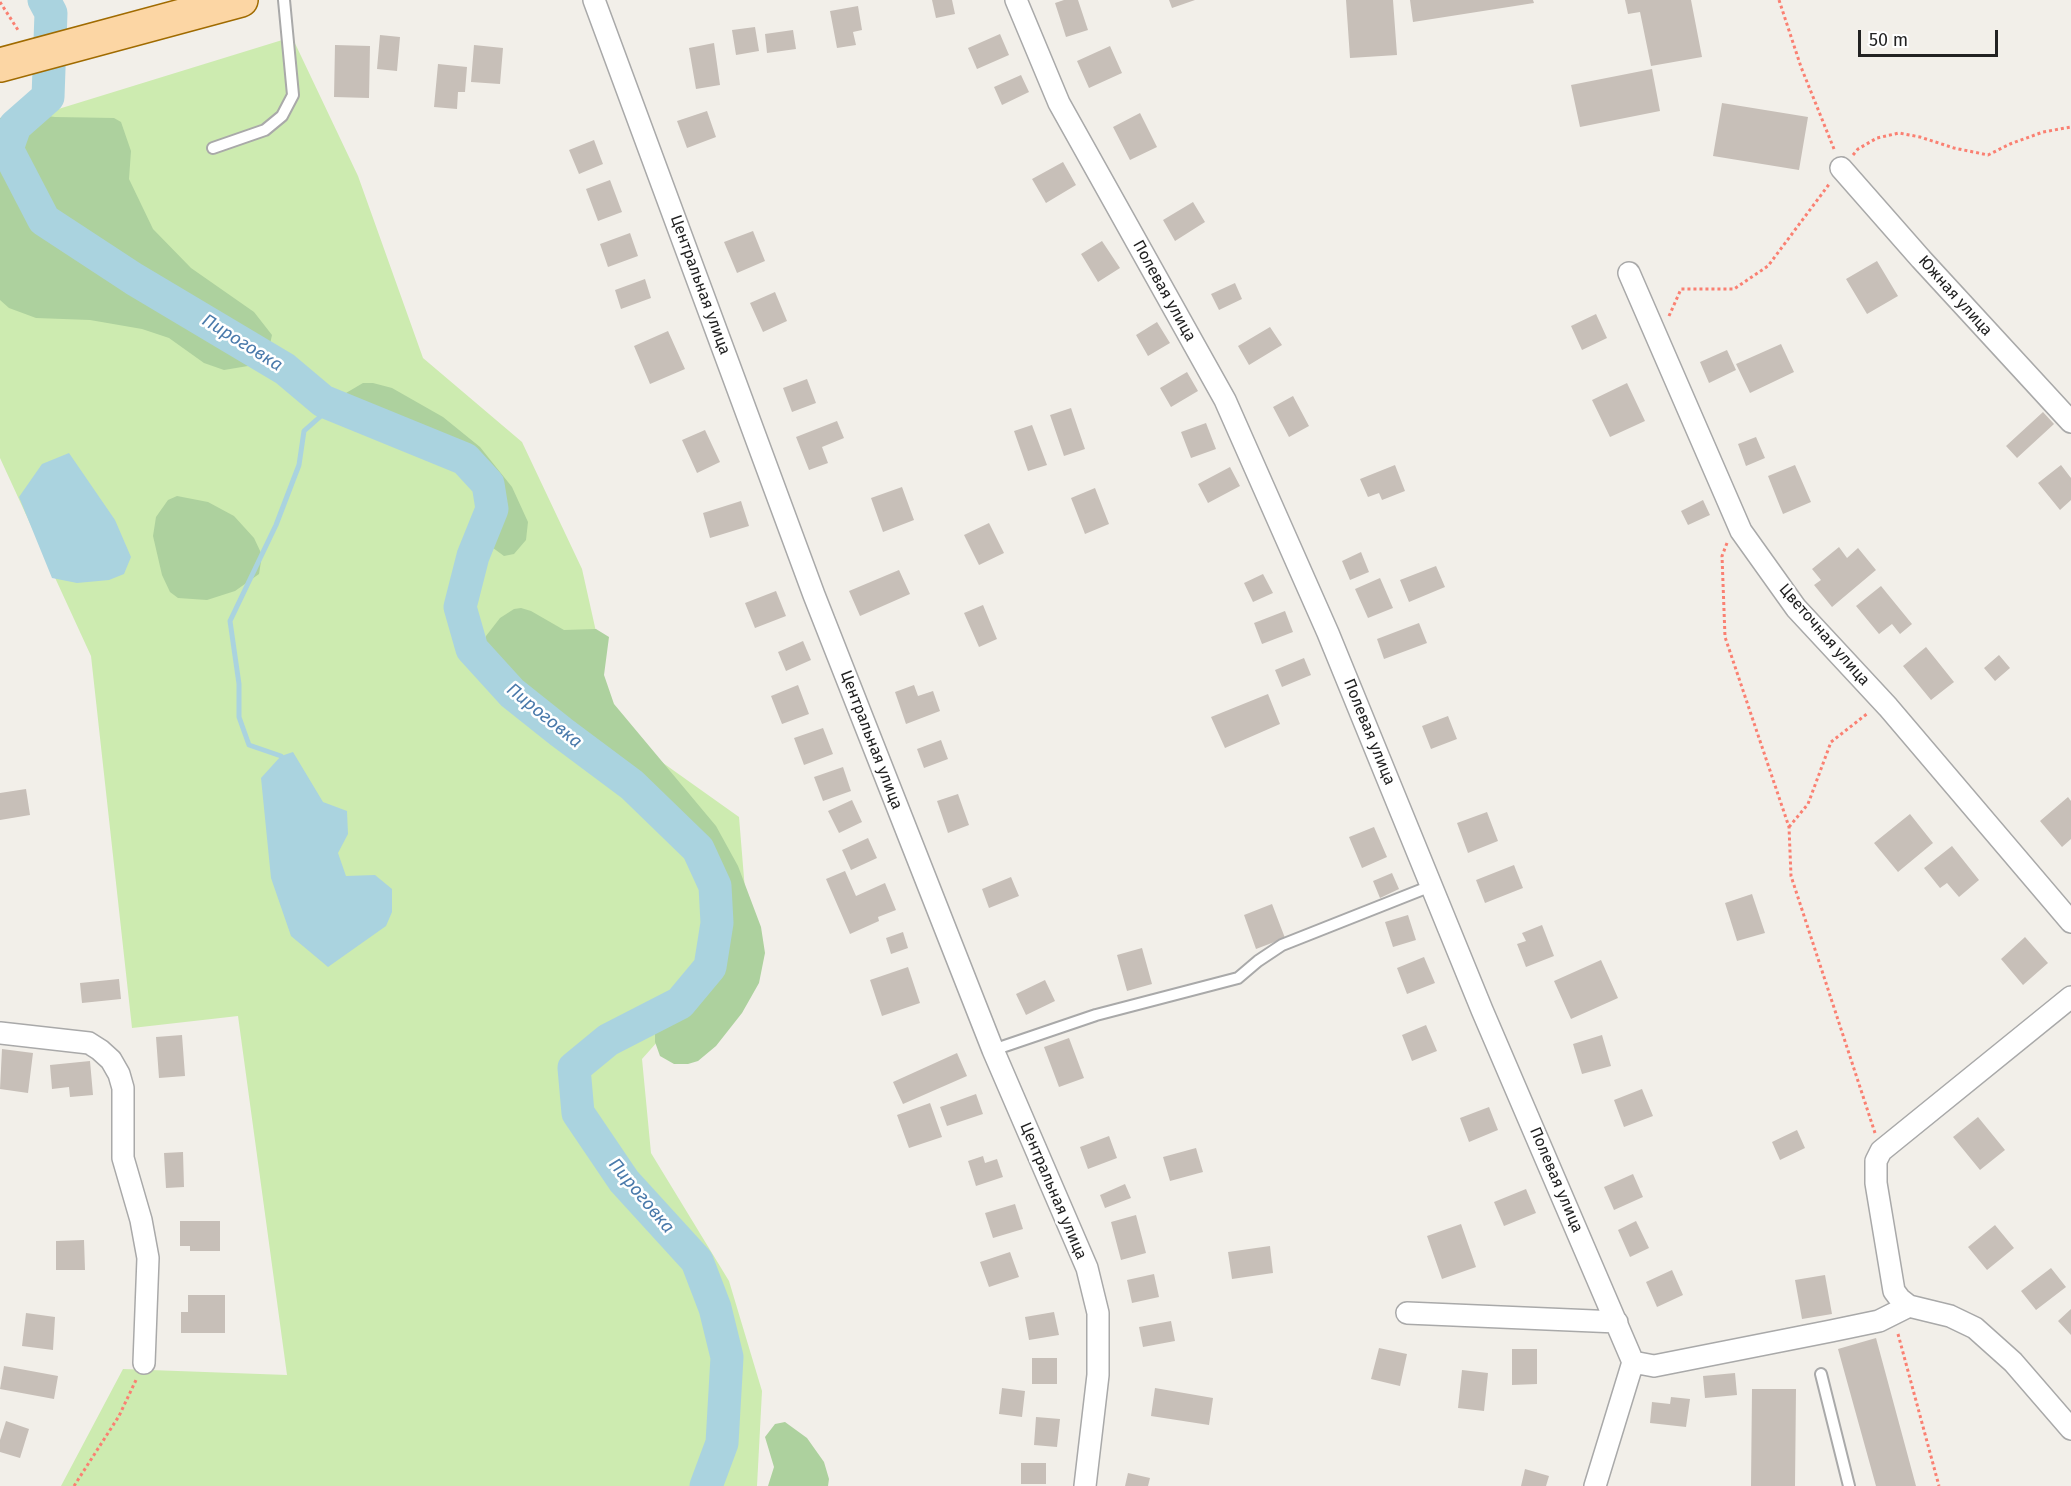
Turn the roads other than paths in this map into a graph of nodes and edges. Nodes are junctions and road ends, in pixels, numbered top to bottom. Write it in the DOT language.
graph roads {
  1 [pos="241,0"];
  2 [pos="284,0"];
  3 [pos="594,0"];
  4 [pos="1016,0"];
  5 [pos="0,65"];
  6 [pos="213,148"];
  7 [pos="1841,168"];
  8 [pos="1629,273"];
  9 [pos="2071,422"];
  10 [pos="1431,886"];
  11 [pos="2071,922"];
  12 [pos="2071,997"];
  13 [pos="0,1033"];
  14 [pos="993,1050"];
  15 [pos="1901,1310"];
  16 [pos="1407,1313"];
  17 [pos="1617,1322"];
  18 [pos="1633,1362"];
  19 [pos="144,1363"];
  20 [pos="1821,1374"];
  21 [pos="2071,1429"];
  22 [pos="1084,1486"];
  23 [pos="1595,1486"];
  24 [pos="1849,1486"];
  1 -- 5 [label="main road"];
  2 -- 6 [label="lane"];
  3 -- 14 [label="street, Центральная улица"];
  4 -- 10 [label="street, Полевая улица"];
  7 -- 9 [label="street, Южная улица"];
  8 -- 11 [label="street, Цветочная улица"];
  10 -- 14 [label="lane"];
  10 -- 17 [label="street, Полевая улица"];
  12 -- 15 [label="street"];
  13 -- 19 [label="street"];
  14 -- 22 [label="street, Центральная улица"];
  15 -- 18 [label="street"];
  15 -- 21 [label="street"];
  16 -- 17 [label="street"];
  17 -- 18 [label="street, Полевая улица"];
  18 -- 23 [label="street"];
  20 -- 24 [label="lane"];
}
